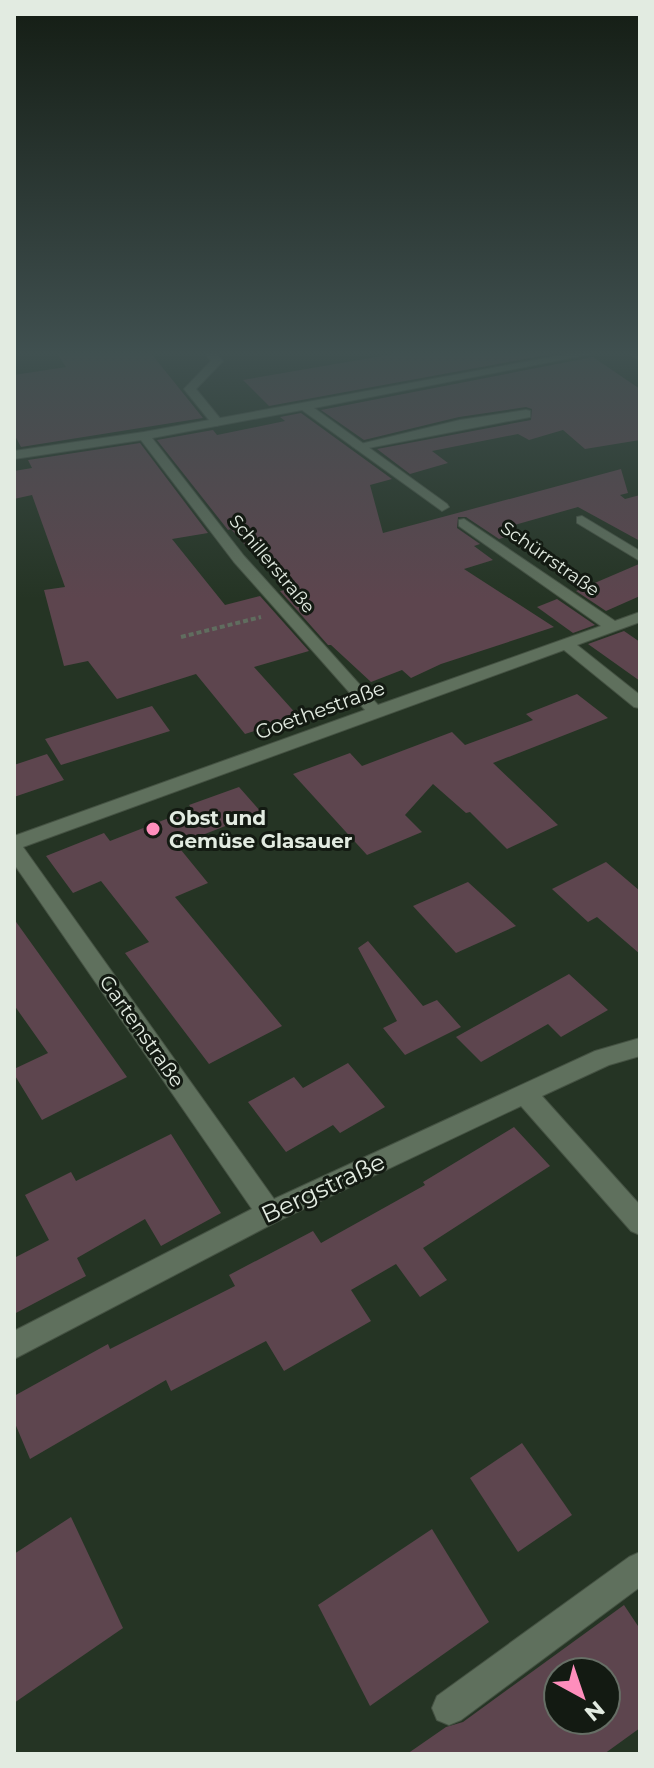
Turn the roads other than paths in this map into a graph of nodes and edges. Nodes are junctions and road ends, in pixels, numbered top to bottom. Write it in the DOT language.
graph roads {
  1 [pos="152,435"];
  2 [pos="342,435"];
  3 [pos="411,435"];
  4 [pos="144,436"];
  5 [pos="358,446"];
  6 [pos="14,455"];
  7 [pos="442,507"];
  8 [pos="582,520"];
  9 [pos="464,523"];
  10 [pos="640,557"];
  11 [pos="640,617"];
  12 [pos="613,627"];
  13 [pos="567,645"];
  14 [pos="640,703"];
  15 [pos="376,713"];
  16 [pos="14,843"];
  17 [pos="14,849"];
  18 [pos="640,1047"];
  19 [pos="525,1094"];
  20 [pos="269,1213"];
  21 [pos="640,1223"];
  22 [pos="14,1346"];
  23 [pos="640,1568"];
  24 [pos="449,1708"];
  1 -- 4 [label="street"];
  2 -- 5 [label="street"];
  3 -- 5 [label="street"];
  4 -- 6 [label="street"];
  4 -- 15 [label="street, Schillerstraße"];
  5 -- 7 [label="street"];
  8 -- 10 [label="street"];
  9 -- 12 [label="street, Schürrstraße"];
  11 -- 12 [label="street, Goethestraße"];
  12 -- 13 [label="street, Goethestraße"];
  13 -- 14 [label="street"];
  13 -- 15 [label="street, Goethestraße"];
  15 -- 16 [label="street, Goethestraße"];
  17 -- 20 [label="street, Gartenstraße"];
  18 -- 19 [label="street, Bergstraße"];
  19 -- 20 [label="street, Bergstraße"];
  19 -- 21 [label="street"];
  20 -- 22 [label="street, Bergstraße"];
  23 -- 24 [label="street"];
}
